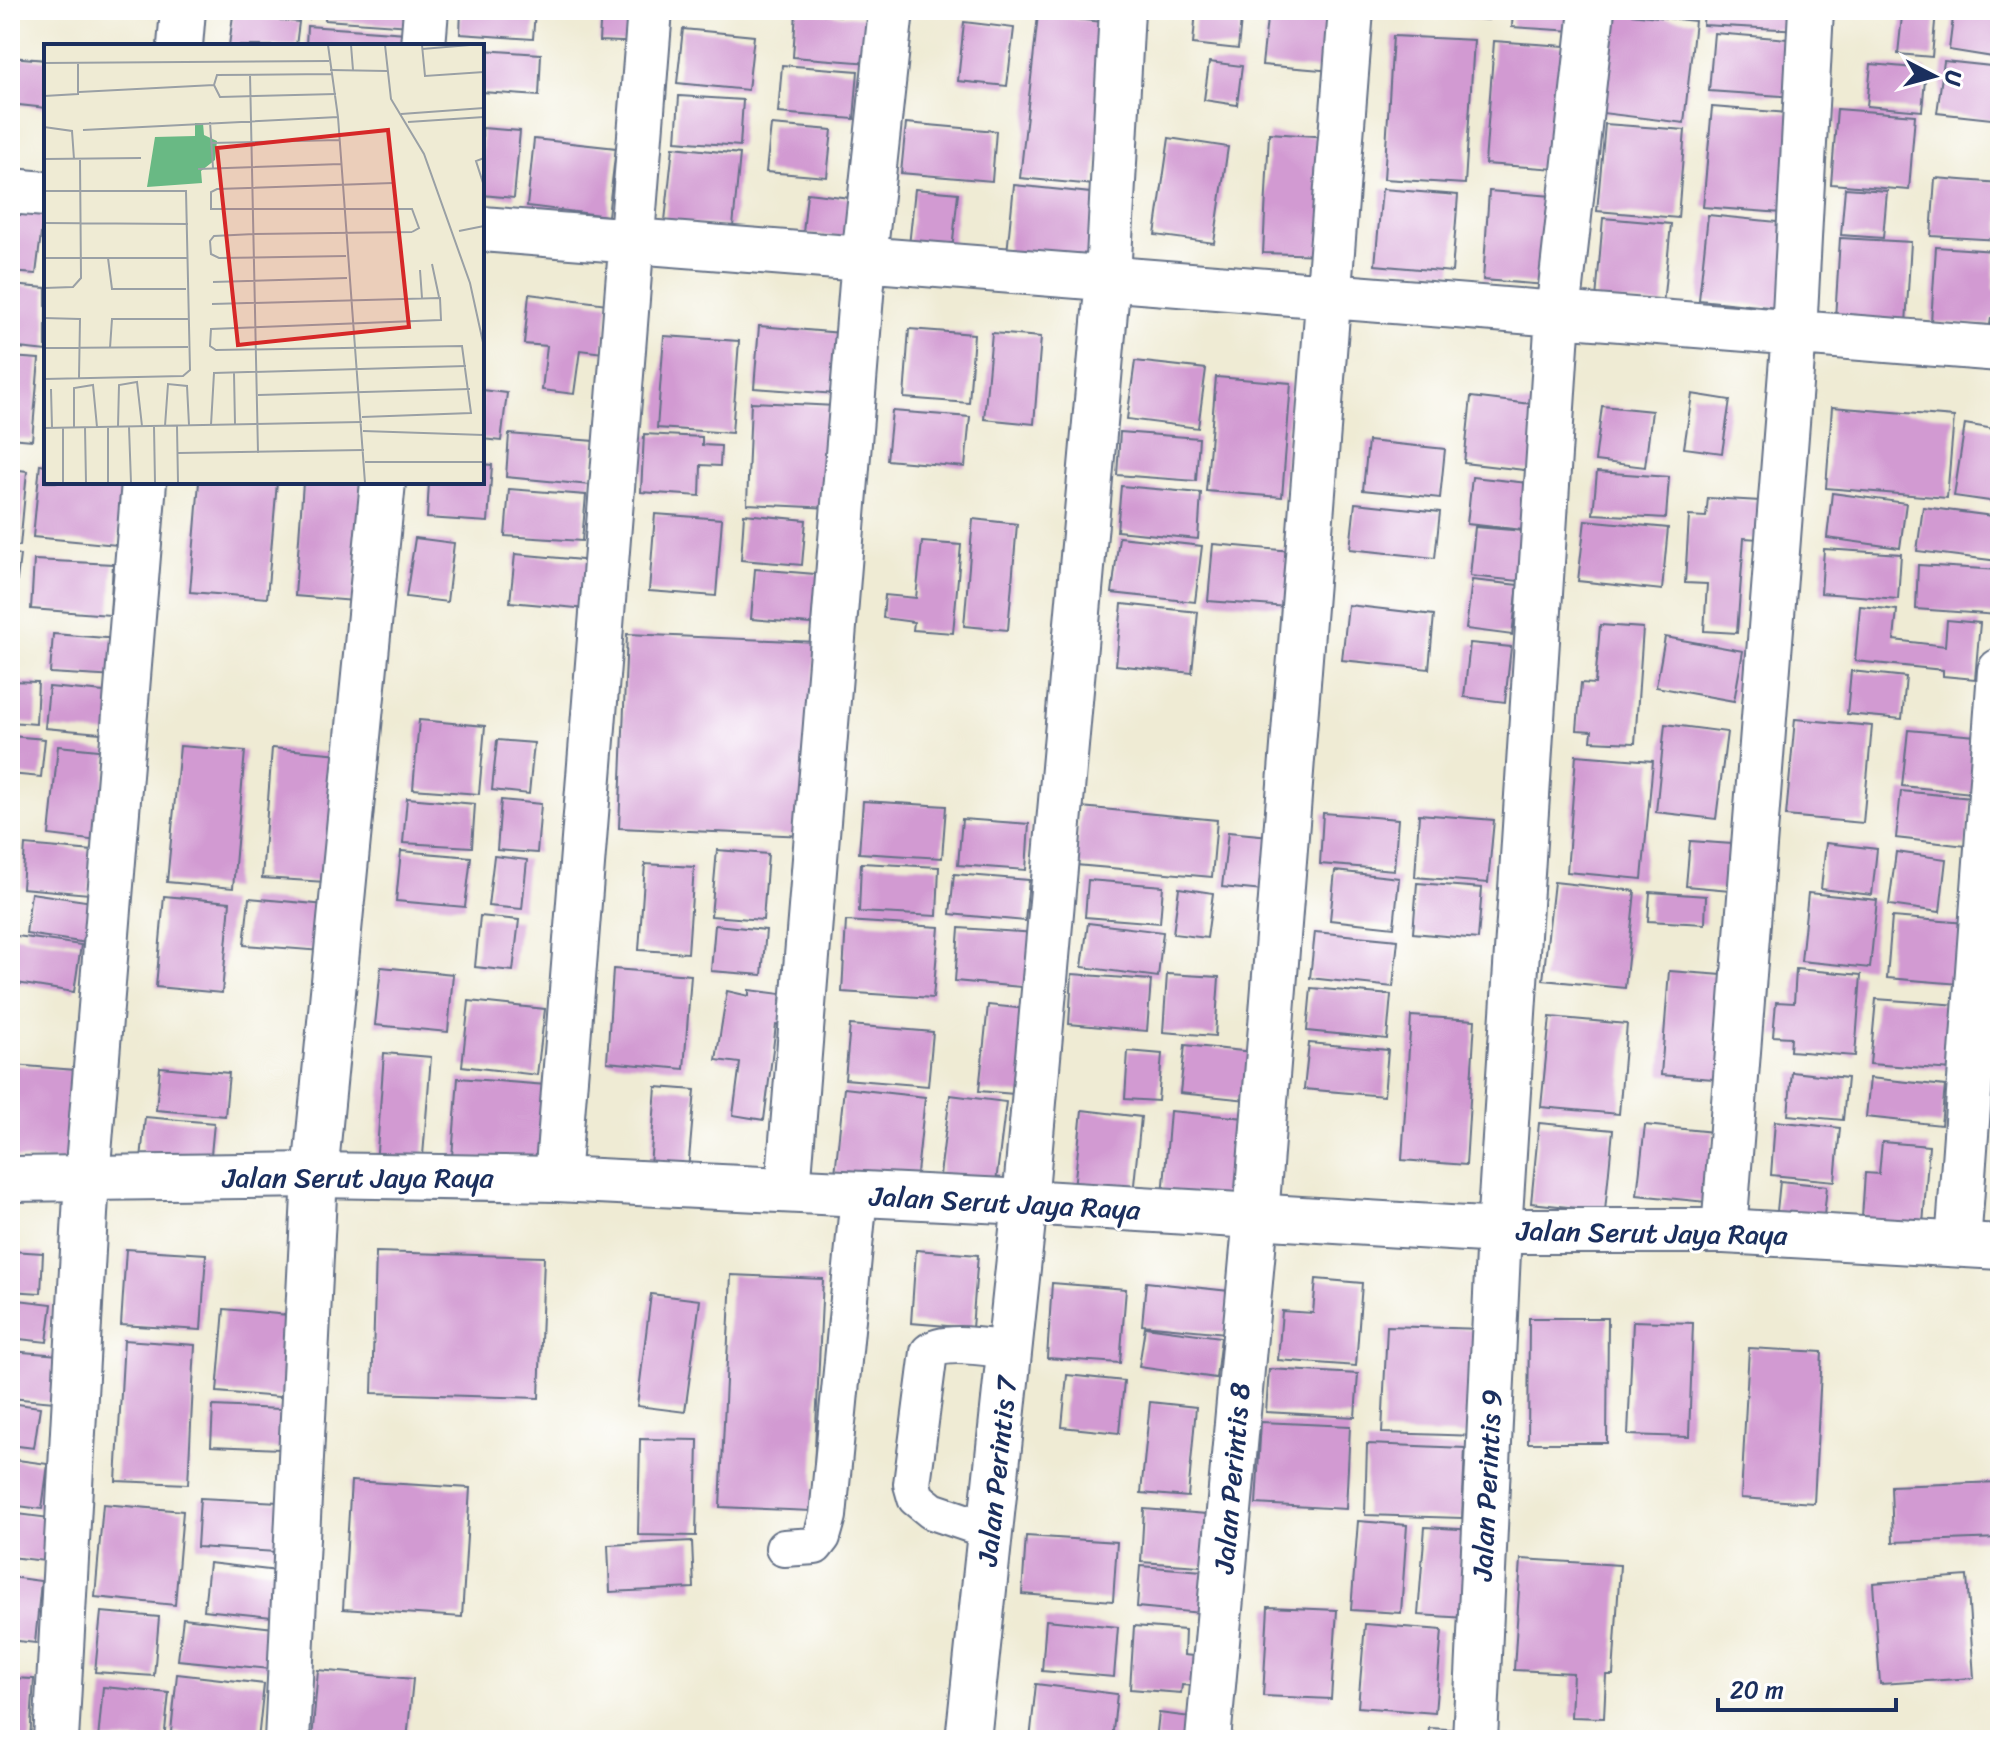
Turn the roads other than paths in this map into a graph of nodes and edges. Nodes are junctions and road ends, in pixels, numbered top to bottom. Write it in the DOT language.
graph roads {
  1 [pos="183,10"];
  2 [pos="426,10"];
  3 [pos="650,10"];
  4 [pos="891,10"];
  5 [pos="1122,10"];
  6 [pos="1351,10"];
  7 [pos="1592,10"];
  8 [pos="1811,10"];
  9 [pos="180,44"];
  10 [pos="423,44"];
  11 [pos="10,191"];
  12 [pos="44,194"];
  13 [pos="484,229"];
  14 [pos="632,240"];
  15 [pos="864,259"];
  16 [pos="1108,278"];
  17 [pos="1329,296"];
  18 [pos="1558,314"];
  19 [pos="1794,333"];
  20 [pos="2000,349"];
  21 [pos="144,484"];
  22 [pos="383,484"];
  23 [pos="2000,671"];
  24 [pos="315,1175"];
  25 [pos="87,1178"];
  26 [pos="10,1179"];
  27 [pos="557,1179"];
  28 [pos="788,1189"];
  29 [pos="859,1195"];
  30 [pos="1025,1202"];
  31 [pos="1256,1216"];
  32 [pos="1499,1231"];
  33 [pos="1724,1231"];
  34 [pos="1979,1245"];
  35 [pos="1010,1350"];
  36 [pos="991,1531"];
  37 [pos="784,1548"];
  38 [pos="56,1740"];
  39 [pos="287,1740"];
  40 [pos="968,1740"];
  41 [pos="1208,1740"];
  42 [pos="1475,1740"];
  1 -- 9 [label="street"];
  2 -- 10 [label="street"];
  3 -- 14 [label="street"];
  4 -- 15 [label="street"];
  5 -- 16 [label="street, Jalan Perintis 7"];
  6 -- 17 [label="street, Jalan Perintis 8"];
  7 -- 18 [label="street, Jalan Perintis 9"];
  8 -- 19 [label="street"];
  11 -- 12 [label="street"];
  13 -- 14 [label="street"];
  14 -- 15 [label="street"];
  14 -- 27 [label="street"];
  15 -- 16 [label="street"];
  15 -- 28 [label="street"];
  16 -- 17 [label="street"];
  16 -- 30 [label="street, Jalan Perintis 7"];
  17 -- 18 [label="street"];
  17 -- 31 [label="street, Jalan Perintis 8"];
  18 -- 19 [label="street"];
  18 -- 32 [label="street, Jalan Perintis 9"];
  19 -- 20 [label="street"];
  19 -- 33 [label="street"];
  21 -- 25 [label="street"];
  22 -- 24 [label="street"];
  23 -- 34 [label="street"];
  24 -- 25 [label="street, Jalan Serut Jaya Raya"];
  24 -- 27 [label="street, Jalan Serut Jaya Raya"];
  24 -- 39 [label="street"];
  25 -- 26 [label="street, Jalan Serut Jaya Raya"];
  25 -- 38 [label="street"];
  27 -- 28 [label="street, Jalan Serut Jaya Raya"];
  28 -- 29 [label="street, Jalan Serut Jaya Raya"];
  29 -- 30 [label="street, Jalan Serut Jaya Raya"];
  29 -- 37 [label="lane"];
  30 -- 31 [label="street, Jalan Serut Jaya Raya"];
  30 -- 35 [label="street, Jalan Perintis 7"];
  31 -- 32 [label="street, Jalan Serut Jaya Raya"];
  31 -- 41 [label="street, Jalan Perintis 8"];
  32 -- 33 [label="street, Jalan Serut Jaya Raya"];
  32 -- 42 [label="street, Jalan Perintis 9"];
  33 -- 34 [label="street, Jalan Serut Jaya Raya"];
  35 -- 36 [label="street, Jalan Perintis 7"];
  35 -- 36 [label="lane"];
  36 -- 40 [label="street, Jalan Perintis 7"];
}
